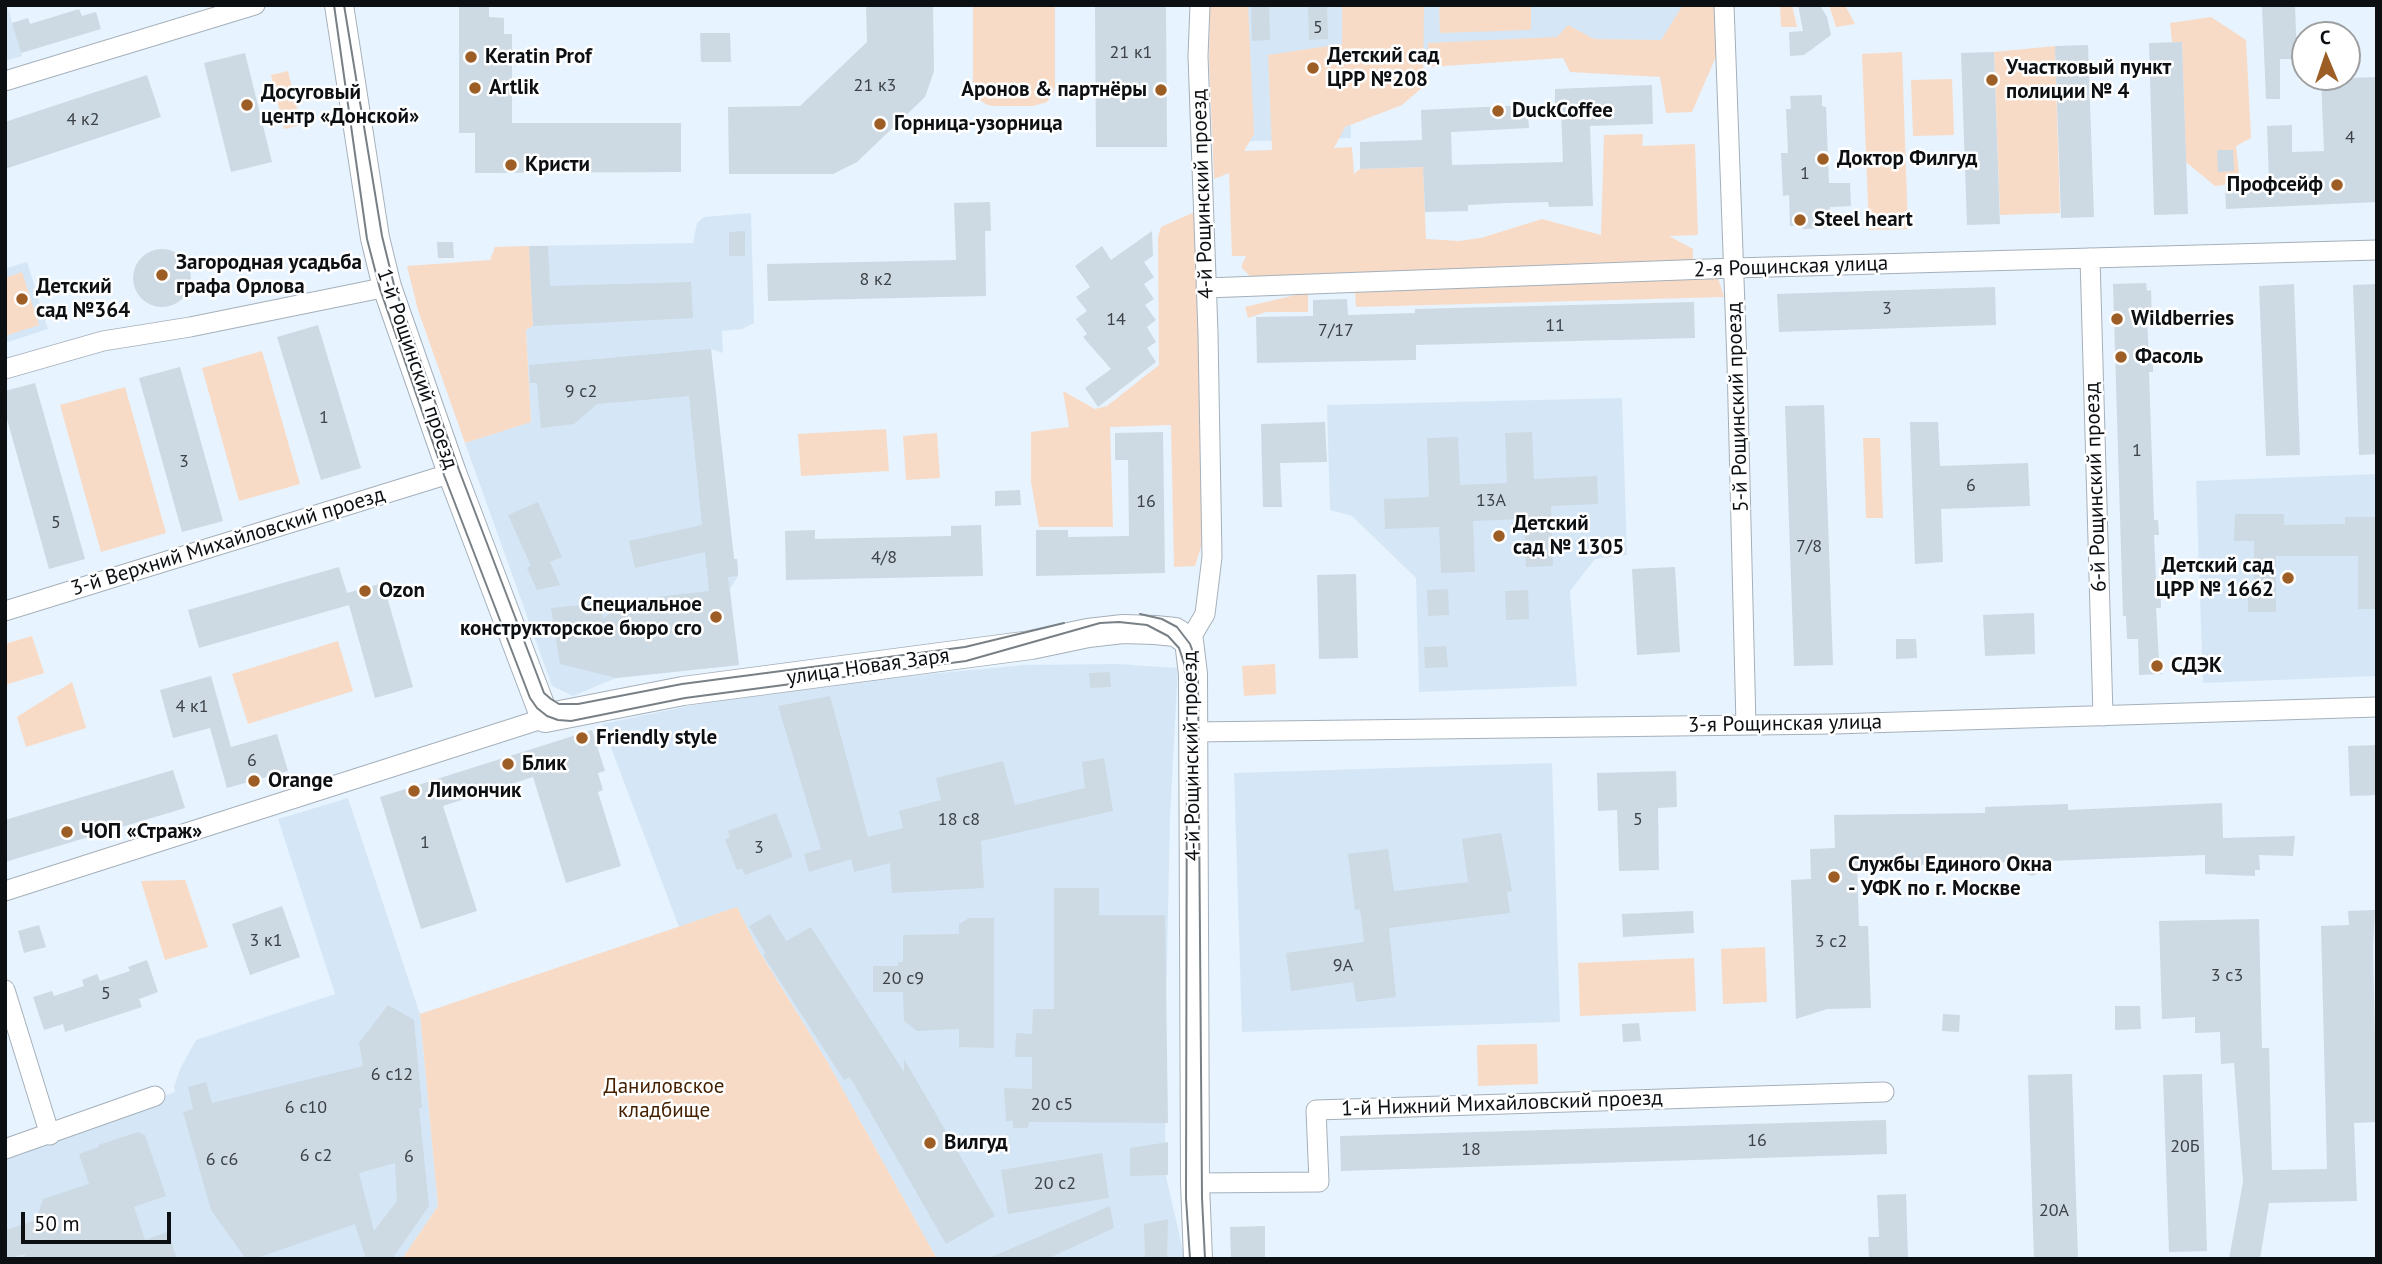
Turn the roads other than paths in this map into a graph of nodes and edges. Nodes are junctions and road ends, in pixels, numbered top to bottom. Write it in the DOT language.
graph roads {
  1 [pos="255,5"];
  2 [pos="339,5"];
  3 [pos="1200,5"];
  4 [pos="1724,5"];
  5 [pos="5,81"];
  6 [pos="2377,250"];
  7 [pos="2090,258"];
  8 [pos="1734,268"];
  9 [pos="387,287"];
  10 [pos="1206,288"];
  11 [pos="5,369"];
  12 [pos="452,472"];
  13 [pos="5,611"];
  14 [pos="1189,641"];
  15 [pos="2377,707"];
  16 [pos="2103,716"];
  17 [pos="545,718"];
  18 [pos="1746,725"];
  19 [pos="1193,732"];
  20 [pos="5,891"];
  21 [pos="5,989"];
  22 [pos="1884,1092"];
  23 [pos="155,1096"];
  24 [pos="50,1135"];
  25 [pos="5,1149"];
  26 [pos="1195,1183"];
  27 [pos="1198,1259"];
  1 -- 5 [label="street"];
  2 -- 9 [label="street, 1-й Рощинский проезд"];
  3 -- 10 [label="street, 4-й Рощинский проезд"];
  4 -- 8 [label="street, 5-й Рощинский проезд"];
  6 -- 7 [label="street, 2-я Рощинская улица"];
  7 -- 8 [label="street, 2-я Рощинская улица"];
  7 -- 16 [label="street, 6-й Рощинский проезд"];
  8 -- 10 [label="street, 2-я Рощинская улица"];
  8 -- 18 [label="street, 5-й Рощинский проезд"];
  9 -- 11 [label="street"];
  9 -- 12 [label="street, 1-й Рощинский проезд"];
  10 -- 14 [label="street, 4-й Рощинский проезд"];
  12 -- 13 [label="street, 3-й Верхний Михайловский проезд"];
  12 -- 17 [label="street, 1-й Рощинский проезд"];
  14 -- 17 [label="street, улица Новая Заря"];
  14 -- 19 [label="street, 4-й Рощинский проезд"];
  15 -- 16 [label="street, 3-я Рощинская улица"];
  16 -- 18 [label="street, 3-я Рощинская улица"];
  17 -- 20 [label="street"];
  18 -- 19 [label="street, 3-я Рощинская улица"];
  19 -- 26 [label="street, 4-й Рощинский проезд"];
  21 -- 24 [label="street"];
  22 -- 26 [label="street, 1-й Нижний Михайловский проезд"];
  23 -- 24 [label="street"];
  24 -- 25 [label="street"];
  26 -- 27 [label="street, 4-й Рощинский проезд"];
}
